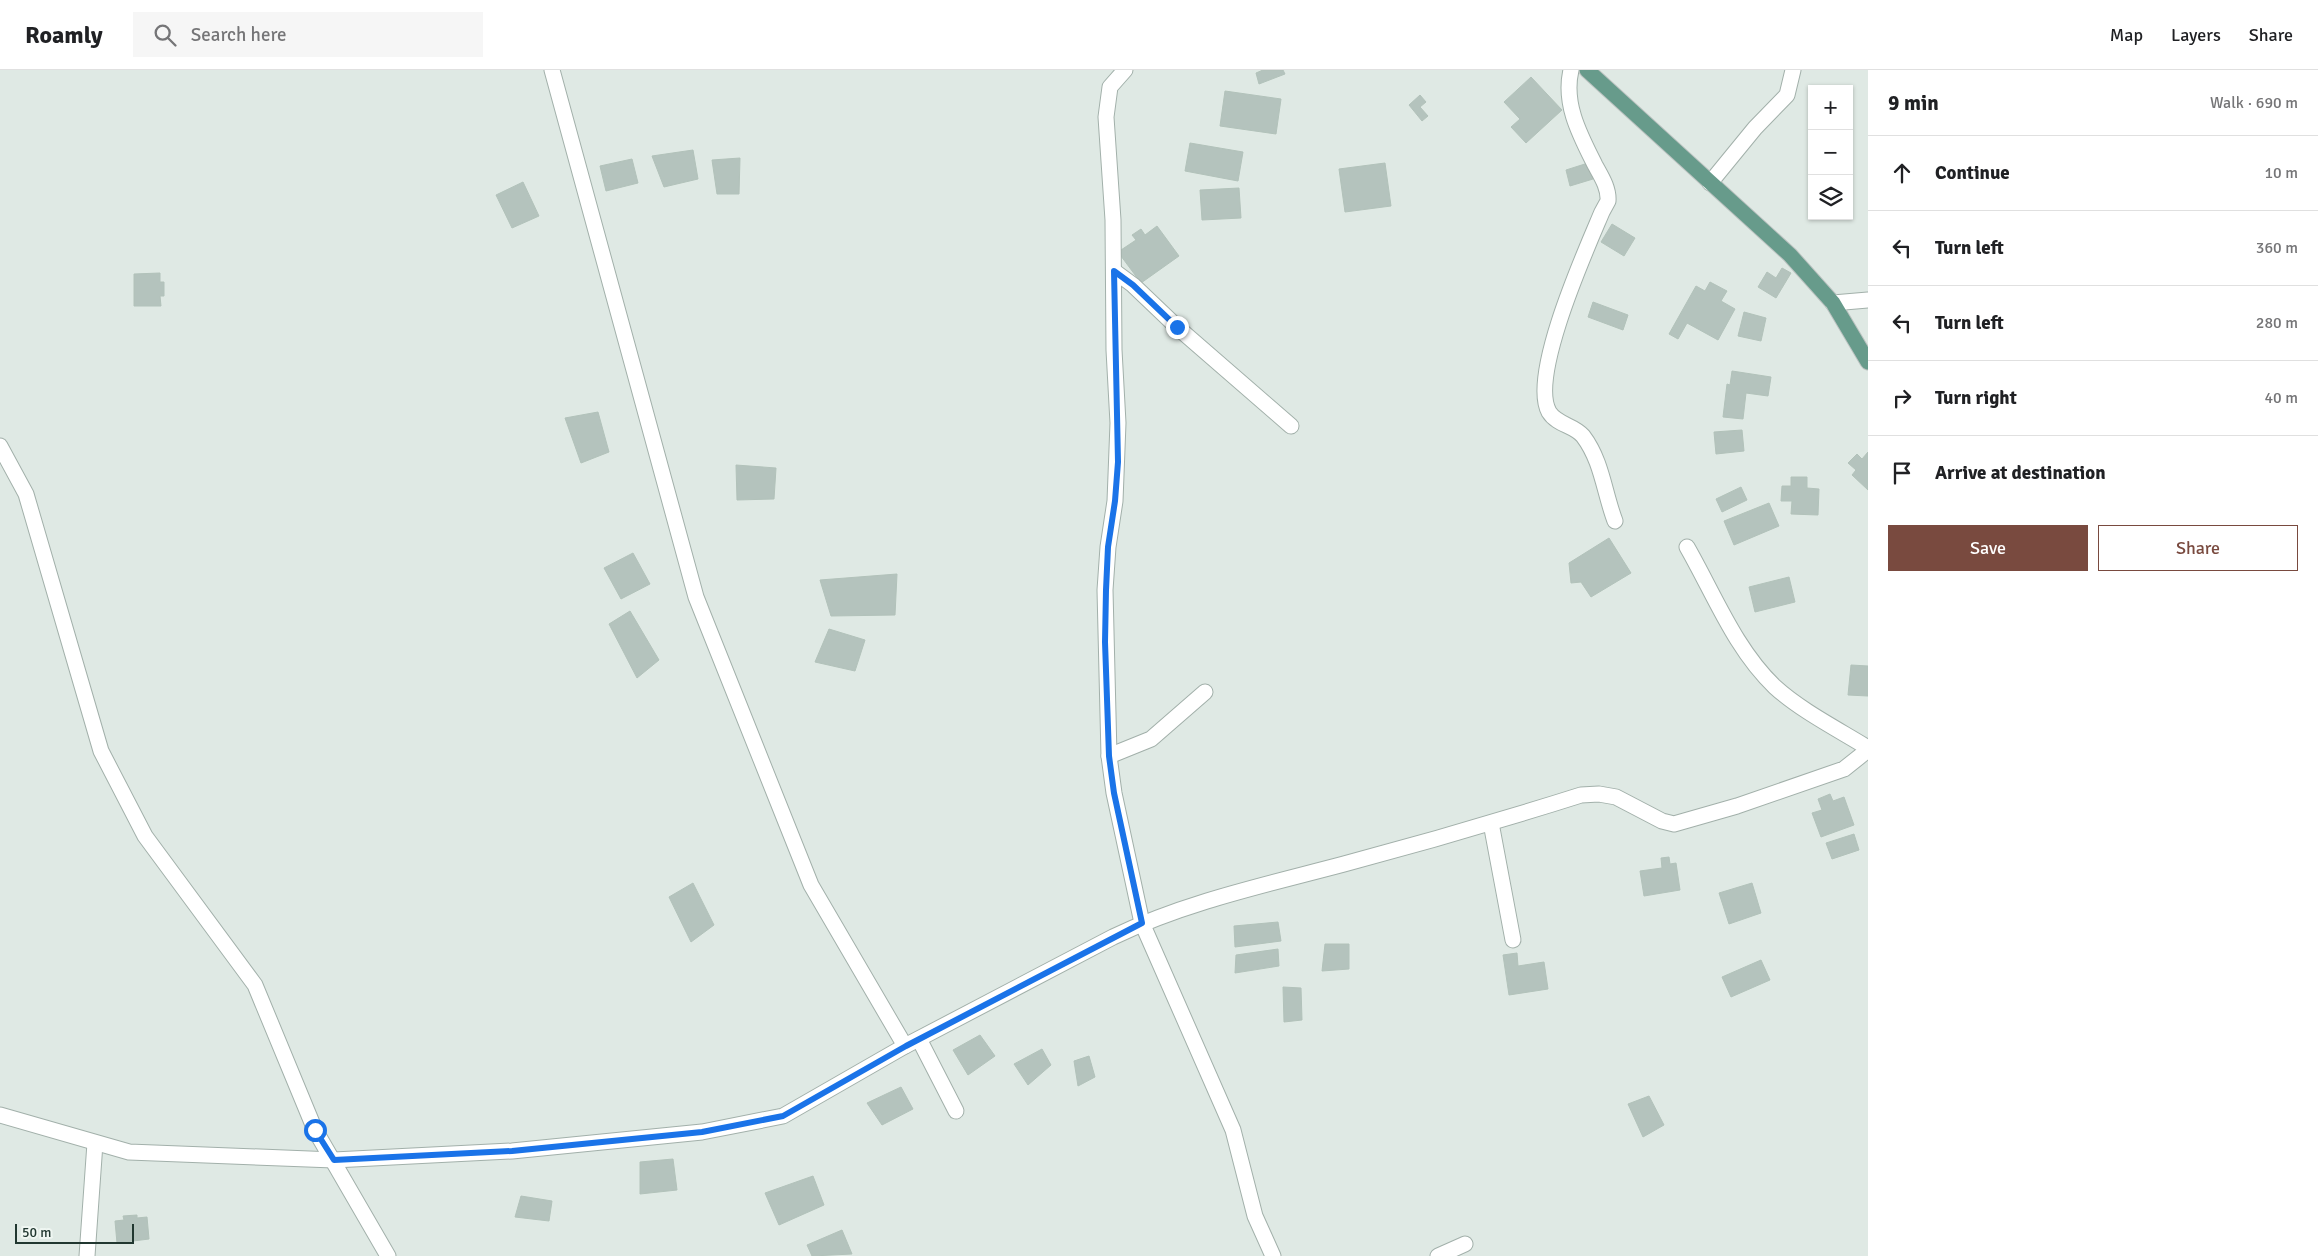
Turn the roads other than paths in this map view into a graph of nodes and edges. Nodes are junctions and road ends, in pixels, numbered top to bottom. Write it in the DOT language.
graph roads {
  1 [pos="552,70"];
  2 [pos="1125,70"];
  3 [pos="1571,70"];
  4 [pos="1588,70"];
  5 [pos="1793,70"];
  6 [pos="1710,183"];
  7 [pos="1114,271"];
  8 [pos="1868,300"];
  9 [pos="1833,302"];
  10 [pos="1868,362"];
  11 [pos="1291,426"];
  12 [pos="0,446"];
  13 [pos="1615,521"];
  14 [pos="1688,547"];
  15 [pos="1205,692"];
  16 [pos="1868,749"];
  17 [pos="1109,756"];
  18 [pos="1492,823"];
  19 [pos="1142,923"];
  20 [pos="1514,940"];
  21 [pos="912,1042"];
  22 [pos="956,1111"];
  23 [pos="0,1115"];
  24 [pos="95,1142"];
  25 [pos="334,1160"];
  26 [pos="1465,1244"];
  27 [pos="86,1256"];
  28 [pos="388,1256"];
  29 [pos="1273,1256"];
  30 [pos="1438,1256"];
  1 -- 21 [label="street"];
  2 -- 7 [label="street"];
  3 -- 13 [label="street"];
  4 -- 6 [label="main road"];
  5 -- 6 [label="street"];
  6 -- 9 [label="main road"];
  7 -- 11 [label="street"];
  7 -- 17 [label="street"];
  8 -- 9 [label="street"];
  9 -- 10 [label="main road"];
  12 -- 25 [label="street"];
  14 -- 16 [label="street"];
  15 -- 17 [label="street"];
  16 -- 18 [label="street"];
  17 -- 19 [label="street"];
  18 -- 19 [label="street"];
  18 -- 20 [label="street"];
  19 -- 21 [label="street"];
  19 -- 29 [label="street"];
  21 -- 22 [label="street"];
  21 -- 25 [label="street"];
  23 -- 24 [label="street"];
  24 -- 25 [label="street"];
  24 -- 27 [label="street"];
  25 -- 28 [label="street"];
  26 -- 30 [label="street"];
}
